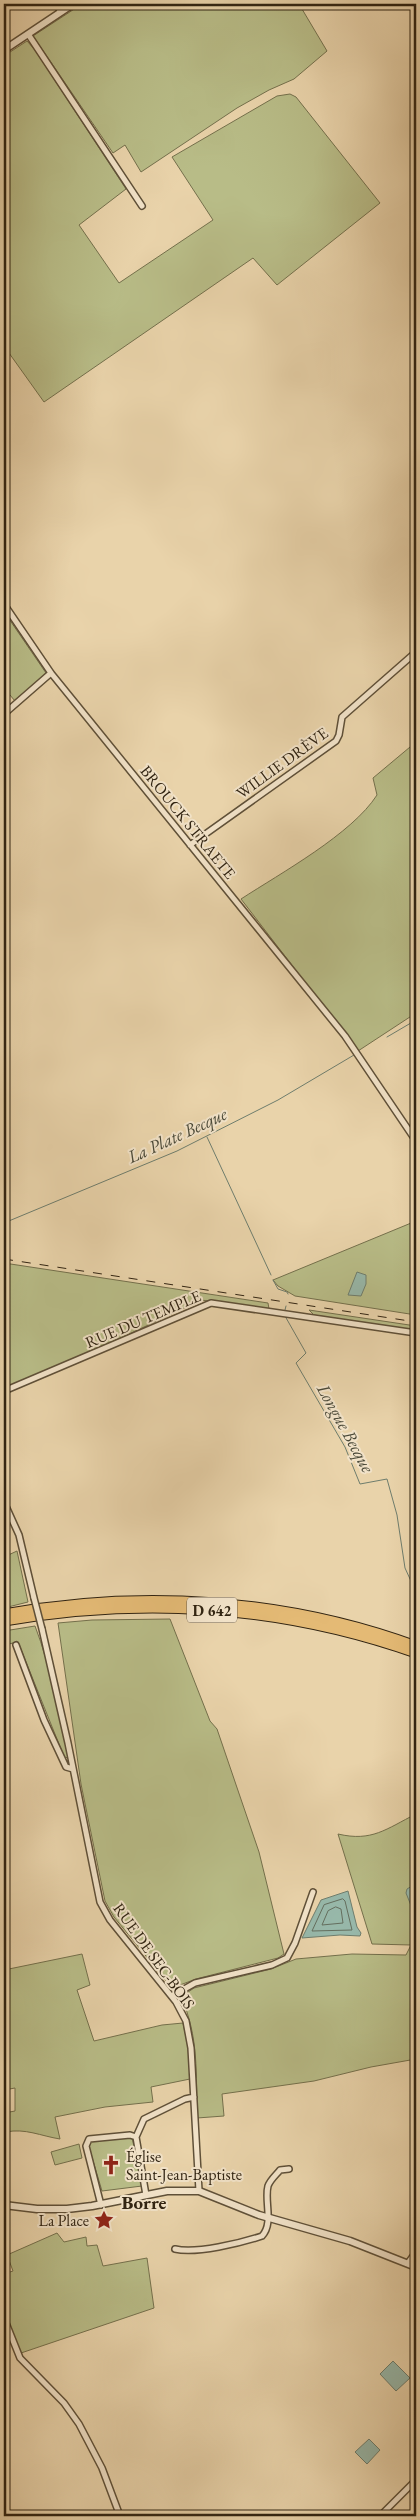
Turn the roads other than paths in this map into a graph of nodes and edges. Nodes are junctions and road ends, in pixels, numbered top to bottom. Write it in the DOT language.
graph roads {
  1 [pos="56,4"];
  2 [pos="73,4"];
  3 [pos="61,12"];
  4 [pos="28,34"];
  5 [pos="4,50"];
  6 [pos="142,206"];
  7 [pos="4,604"];
  8 [pos="416,652"];
  9 [pos="51,673"];
  10 [pos="4,714"];
  11 [pos="190,845"];
  12 [pos="416,1141"];
  13 [pos="416,1333"];
  14 [pos="4,1391"];
  15 [pos="4,1502"];
  16 [pos="4,1614"];
  17 [pos="4,1621"];
  18 [pos="16,1645"];
  19 [pos="416,1646"];
  20 [pos="416,1653"];
  21 [pos="73,1769"];
  22 [pos="313,1892"];
  23 [pos="172,1996"];
  24 [pos="194,2097"];
  25 [pos="136,2137"];
  26 [pos="289,2169"];
  27 [pos="199,2191"];
  28 [pos="146,2195"];
  29 [pos="4,2205"];
  30 [pos="101,2205"];
  31 [pos="268,2217"];
  32 [pos="175,2249"];
  33 [pos="416,2252"];
  34 [pos="408,2263"];
  35 [pos="416,2267"];
  36 [pos="4,2318"];
  37 [pos="416,2480"];
  38 [pos="120,2516"];
  39 [pos="380,2516"];
  1 -- 3 [label="street"];
  2 -- 3 [label="street"];
  3 -- 4 [label="street"];
  4 -- 5 [label="street"];
  4 -- 6 [label="street"];
  7 -- 9 [label="street, BROUCK STRAETE"];
  8 -- 11 [label="street, WILLIE DRÈVE"];
  9 -- 10 [label="street"];
  9 -- 11 [label="street, BROUCK STRAETE"];
  11 -- 12 [label="street, BROUCK STRAETE"];
  13 -- 14 [label="street, RUE DU TEMPLE"];
  15 -- 21 [label="street, RUE DE SEC-BOIS, bridge"];
  16 -- 19 [label="highway, D 642"];
  17 -- 20 [label="highway, D 642"];
  18 -- 21 [label="street, RUE DE SEC-BOIS"];
  21 -- 23 [label="street, RUE DE SEC-BOIS"];
  22 -- 23 [label="street"];
  23 -- 24 [label="street, RUE DE SEC-BOIS"];
  24 -- 25 [label="street"];
  24 -- 27 [label="street, RUE DE SEC-BOIS"];
  25 -- 28 [label="street"];
  25 -- 30 [label="street"];
  26 -- 31 [label="street"];
  27 -- 28 [label="street"];
  27 -- 31 [label="street"];
  28 -- 30 [label="street"];
  29 -- 30 [label="street"];
  31 -- 32 [label="street"];
  31 -- 34 [label="street"];
  33 -- 34 [label="street"];
  34 -- 35 [label="street"];
  36 -- 38 [label="street"];
  37 -- 39 [label="street"];
}
